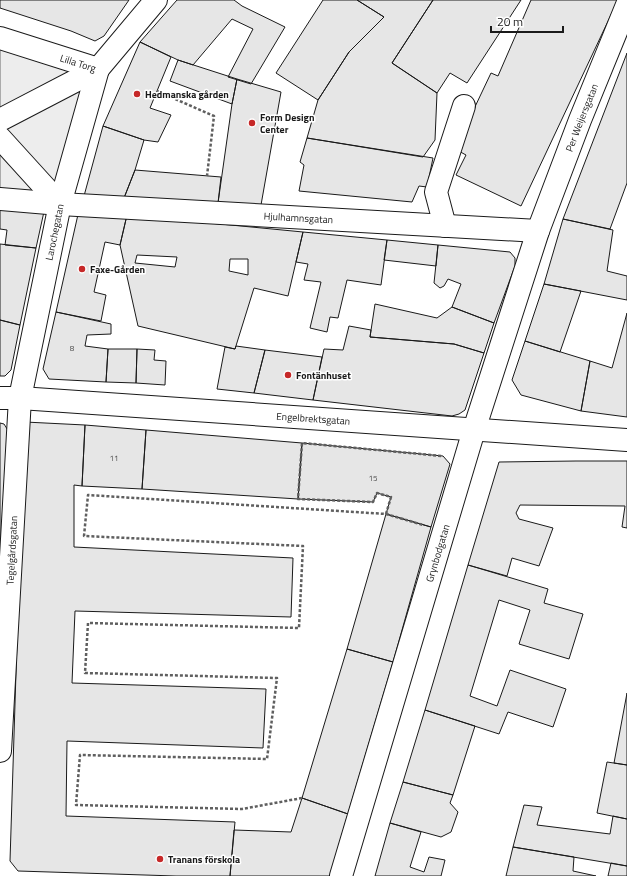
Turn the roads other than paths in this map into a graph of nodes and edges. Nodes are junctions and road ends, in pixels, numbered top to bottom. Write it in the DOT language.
graph roads {
  1 [pos="156,0"];
  2 [pos="627,5"];
  3 [pos="0,38"];
  4 [pos="98,69"];
  5 [pos="464,106"];
  6 [pos="0,120"];
  7 [pos="0,138"];
  8 [pos="0,199"];
  9 [pos="60,204"];
  10 [pos="445,226"];
  11 [pos="538,231"];
  12 [pos="10,398"];
  13 [pos="474,430"];
  14 [pos="627,440"];
  15 [pos="0,750"];
  16 [pos="341,876"];
  1 -- 4 [label="street"];
  2 -- 11 [label="street, Per Weijersgatan"];
  3 -- 4 [label="street, Lilla Torg"];
  4 -- 6 [label="street, Lilla Torg"];
  4 -- 9 [label="street, Larochegatan"];
  5 -- 10 [label="street"];
  7 -- 9 [label="street"];
  8 -- 9 [label="street"];
  9 -- 10 [label="street, Hjulhamnsgatan"];
  9 -- 12 [label="street, Larochegatan"];
  10 -- 11 [label="street, Hjulhamnsgatan"];
  11 -- 13 [label="street, Grynbodgatan"];
  12 -- 13 [label="street, Engelbrektsgatan"];
  12 -- 15 [label="street, Tegelgårdsgatan"];
  13 -- 14 [label="street, Engelbrektsgatan"];
  13 -- 16 [label="street, Grynbodgatan"];
}
